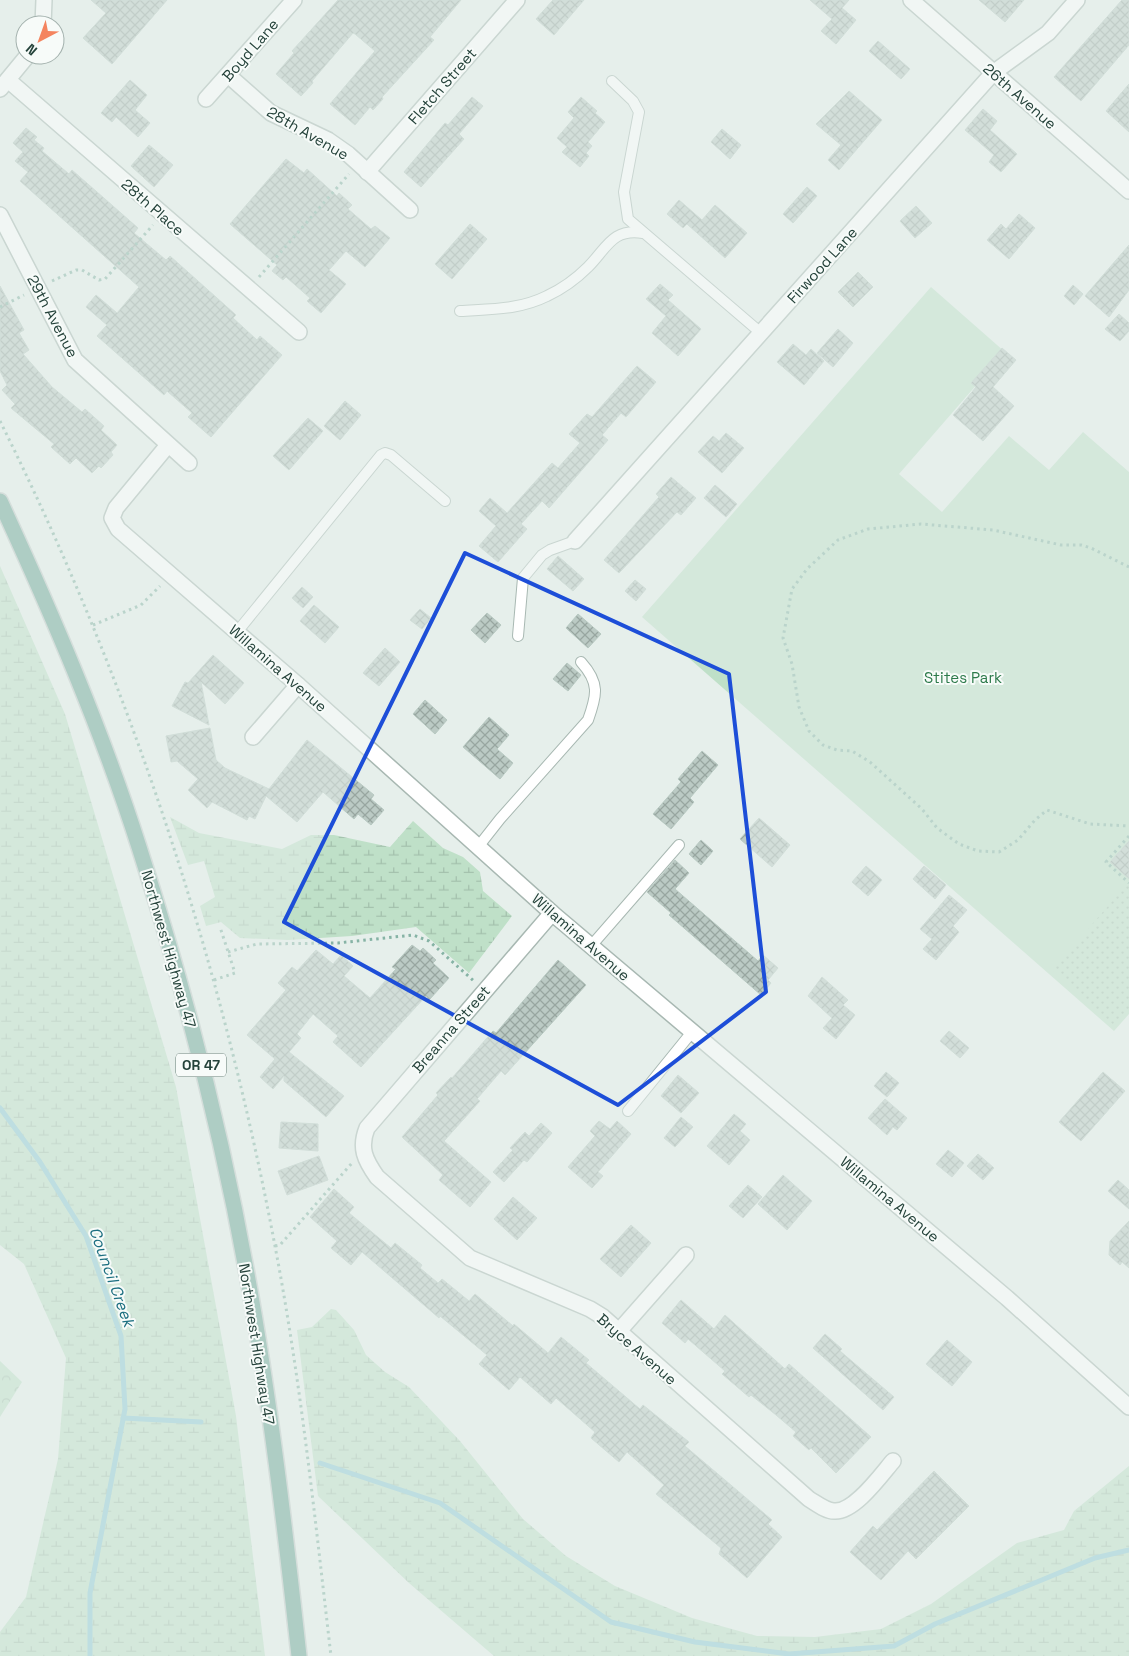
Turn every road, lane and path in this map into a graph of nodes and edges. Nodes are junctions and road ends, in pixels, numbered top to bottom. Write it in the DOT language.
graph roads {
  1 [pos="44,0"];
  2 [pos="294,0"];
  3 [pos="517,0"];
  4 [pos="911,0"];
  5 [pos="1077,0"];
  6 [pos="44,15"];
  7 [pos="20,65"];
  8 [pos="993,73"];
  9 [pos="228,75"];
  10 [pos="612,81"];
  11 [pos="4,85"];
  12 [pos="206,99"];
  13 [pos="363,168"];
  14 [pos="1129,191"];
  15 [pos="410,210"];
  16 [pos="0,215"];
  17 [pos="162,215"];
  18 [pos="643,233"];
  19 [pos="38,288"];
  20 [pos="248,289"];
  21 [pos="0,308"];
  22 [pos="460,311"];
  23 [pos="299,332"];
  24 [pos="761,333"];
  25 [pos="168,445"];
  26 [pos="189,463"];
  27 [pos="0,501"];
  28 [pos="445,501"];
  29 [pos="575,542"];
  30 [pos="1129,567"];
  31 [pos="170,574"];
  32 [pos="92,625"];
  33 [pos="236,632"];
  34 [pos="518,636"];
  35 [pos="581,662"];
  36 [pos="298,685"];
  37 [pos="253,736"];
  38 [pos="1129,826"];
  39 [pos="1129,836"];
  40 [pos="679,845"];
  41 [pos="478,847"];
  42 [pos="1129,883"];
  43 [pos="552,913"];
  44 [pos="220,927"];
  45 [pos="591,946"];
  46 [pos="228,952"];
  47 [pos="214,980"];
  48 [pos="485,990"];
  49 [pos="692,1032"];
  50 [pos="628,1111"];
  51 [pos="362,1152"];
  52 [pos="275,1246"];
  53 [pos="686,1255"];
  54 [pos="619,1331"];
  55 [pos="1129,1407"];
  56 [pos="893,1462"];
  57 [pos="299,1656"];
  1 -- 6 [label="street"];
  2 -- 9 [label="street, Boyd Lane"];
  3 -- 13 [label="street, Fletch Street"];
  4 -- 8 [label="street, 26th Avenue"];
  5 -- 8 [label="street, Firwood Lane"];
  7 -- 11 [label="street"];
  8 -- 14 [label="street, 26th Avenue"];
  8 -- 24 [label="street, Firwood Lane"];
  9 -- 12 [label="street, Boyd Lane"];
  9 -- 13 [label="street, 28th Avenue"];
  10 -- 18 [label="lane"];
  11 -- 17 [label="street, 28th Place"];
  13 -- 15 [label="street, 28th Avenue"];
  13 -- 20 [label="path"];
  16 -- 19 [label="street, 29th Avenue"];
  17 -- 19 [label="path"];
  17 -- 20 [label="street, 28th Place"];
  18 -- 22 [label="lane"];
  18 -- 24 [label="lane"];
  19 -- 21 [label="path"];
  19 -- 25 [label="street, 29th Avenue"];
  20 -- 23 [label="street, 28th Place"];
  24 -- 29 [label="street, Firwood Lane"];
  25 -- 26 [label="street, 29th Avenue"];
  25 -- 31 [label="street, Willamina Avenue"];
  27 -- 57 [label="main road, Northwest Highway 47 / OR 47"];
  28 -- 33 [label="lane"];
  29 -- 34 [label="lane"];
  30 -- 38 [label="path"];
  31 -- 32 [label="path"];
  31 -- 33 [label="street, Willamina Avenue"];
  33 -- 36 [label="street, Willamina Avenue"];
  35 -- 41 [label="lane"];
  36 -- 37 [label="street"];
  36 -- 41 [label="street, Willamina Avenue"];
  39 -- 42 [label="path"];
  40 -- 45 [label="lane"];
  41 -- 43 [label="street, Willamina Avenue"];
  43 -- 45 [label="street, Willamina Avenue"];
  43 -- 48 [label="street, Breanna Street"];
  44 -- 46 [label="path"];
  45 -- 49 [label="street, Willamina Avenue"];
  46 -- 47 [label="path"];
  46 -- 48 [label="path"];
  48 -- 51 [label="street, Breanna Street"];
  49 -- 50 [label="lane"];
  49 -- 55 [label="street, Willamina Avenue"];
  51 -- 52 [label="path"];
  51 -- 54 [label="street, Bryce Avenue"];
  53 -- 54 [label="street"];
  54 -- 56 [label="street, Bryce Avenue"];
}
